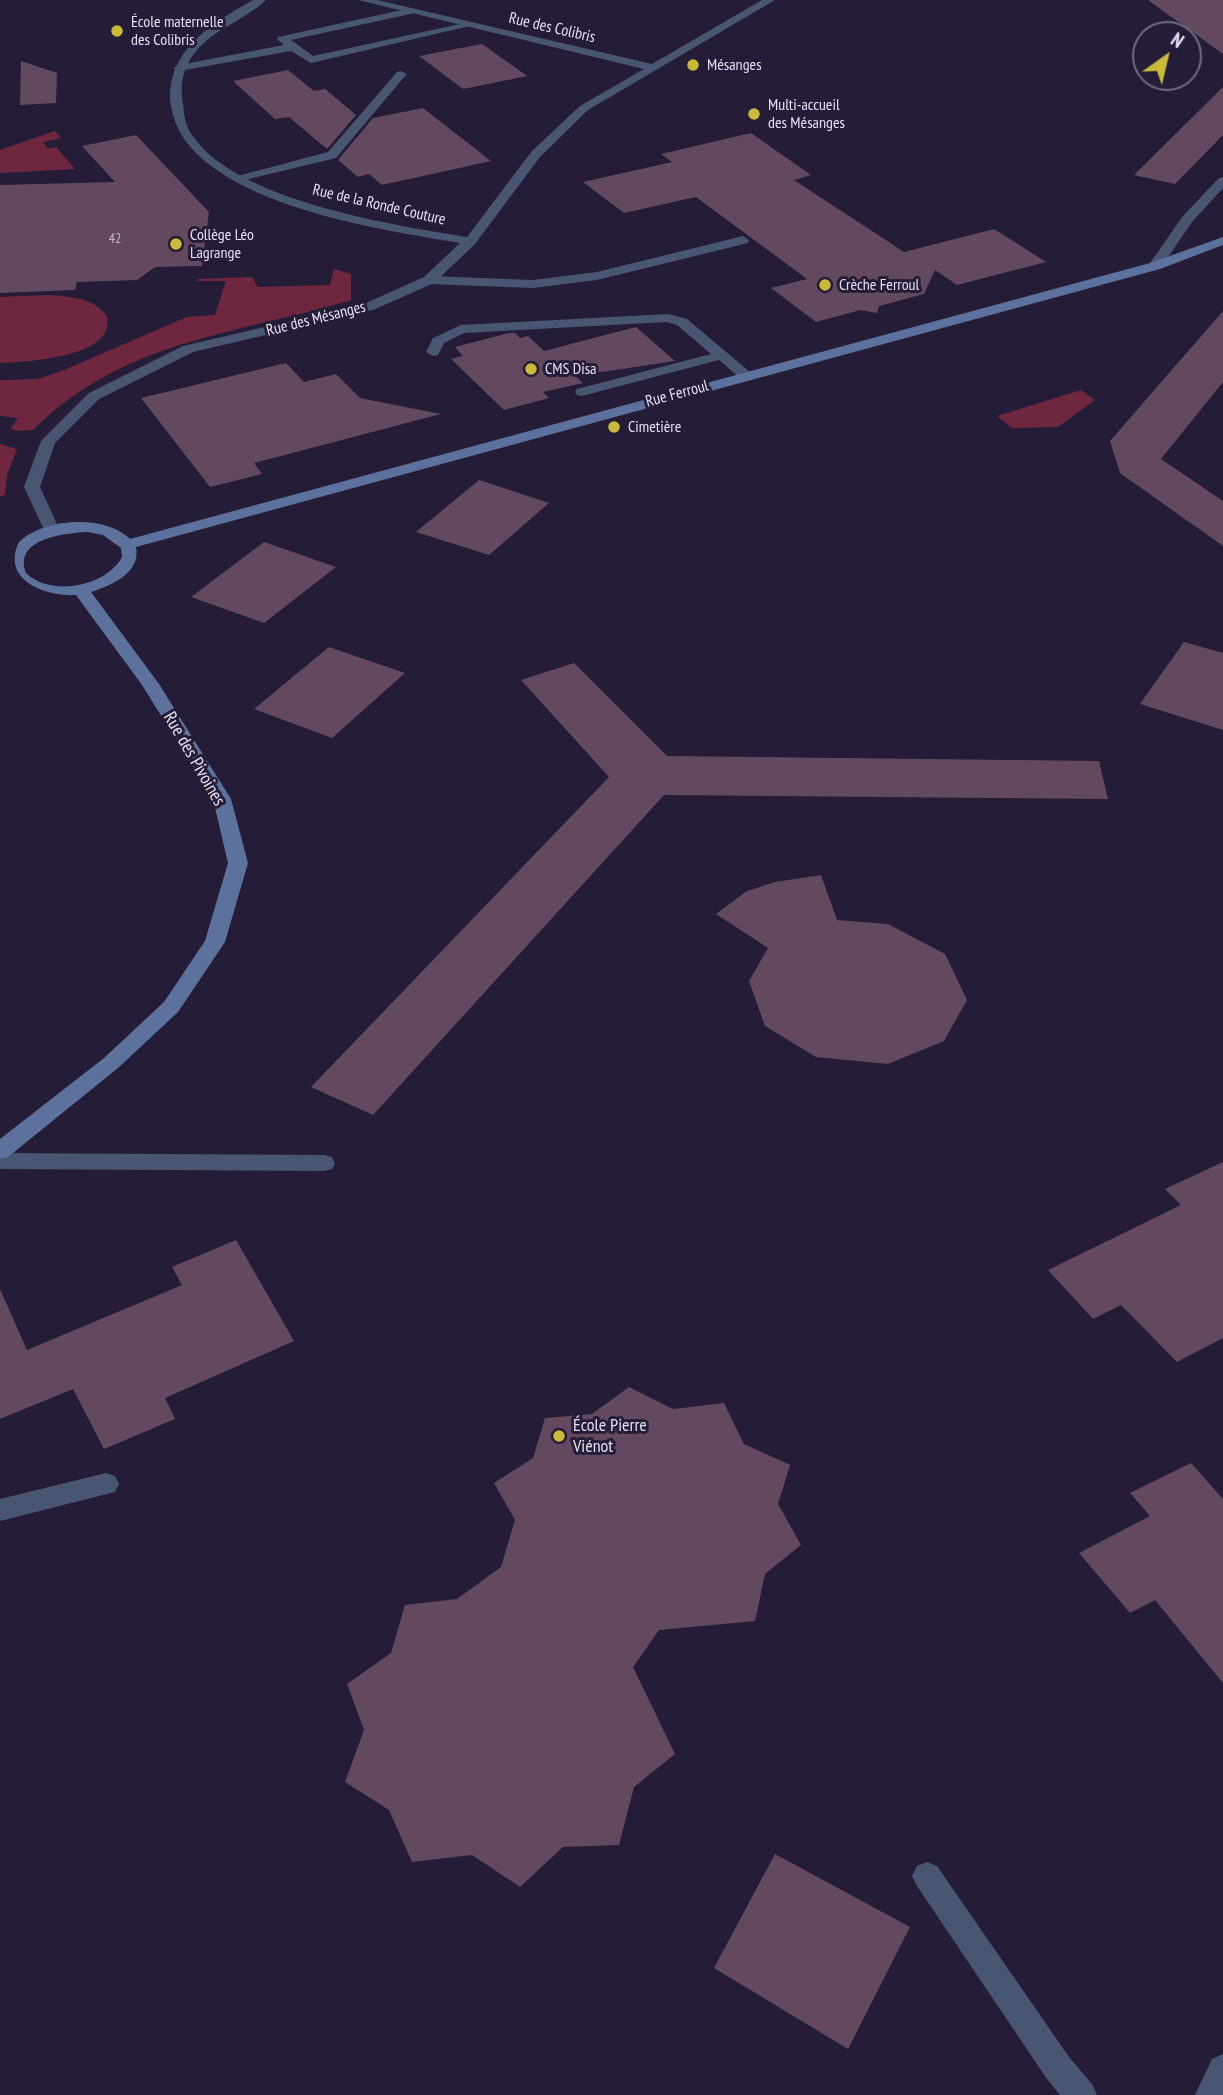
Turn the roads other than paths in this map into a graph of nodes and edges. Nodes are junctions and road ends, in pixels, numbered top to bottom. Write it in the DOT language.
graph roads {
  1 [pos="261,0"];
  2 [pos="363,0"];
  3 [pos="770,0"];
  4 [pos="411,11"];
  5 [pos="469,25"];
  6 [pos="293,47"];
  7 [pos="651,67"];
  8 [pos="179,68"];
  9 [pos="401,74"];
  10 [pos="236,178"];
  11 [pos="1223,181"];
  12 [pos="743,240"];
  13 [pos="470,241"];
  14 [pos="1223,241"];
  15 [pos="1155,265"];
  16 [pos="429,279"];
  17 [pos="433,352"];
  18 [pos="720,356"];
  19 [pos="745,375"];
  20 [pos="582,392"];
  21 [pos="52,531"];
  22 [pos="129,544"];
  23 [pos="20,578"];
  24 [pos="0,583"];
  25 [pos="81,590"];
  26 [pos="0,1151"];
  27 [pos="0,1161"];
  28 [pos="324,1163"];
  29 [pos="106,1484"];
  30 [pos="0,1510"];
  31 [pos="927,1876"];
  32 [pos="1223,2070"];
  33 [pos="1081,2095"];
  34 [pos="1212,2095"];
  1 -- 8 [label="street, Rue de la Ronde Couture"];
  2 -- 4 [label="street, Rue des Colibris"];
  3 -- 7 [label="street, Rue des Mésanges"];
  4 -- 5 [label="street, Rue des Colibris"];
  4 -- 6 [label="street"];
  5 -- 6 [label="street"];
  5 -- 7 [label="street, Rue des Colibris"];
  6 -- 8 [label="street"];
  7 -- 13 [label="street, Rue des Mésanges"];
  8 -- 10 [label="street, Rue de la Ronde Couture"];
  9 -- 10 [label="street"];
  10 -- 13 [label="street, Rue de la Ronde Couture"];
  11 -- 15 [label="street"];
  12 -- 16 [label="street"];
  13 -- 16 [label="street, Rue des Mésanges"];
  14 -- 15 [label="street, Rue Ferroul"];
  15 -- 19 [label="street, Rue Ferroul"];
  16 -- 21 [label="street, Rue des Mésanges"];
  17 -- 18 [label="street"];
  18 -- 19 [label="street"];
  18 -- 20 [label="street"];
  19 -- 22 [label="street, Rue Ferroul"];
  21 -- 22 [label="street"];
  21 -- 23 [label="street"];
  22 -- 25 [label="street"];
  23 -- 24 [label="street"];
  23 -- 25 [label="street"];
  25 -- 26 [label="street, Rue des Pivoines"];
  27 -- 28 [label="street"];
  29 -- 30 [label="street"];
  31 -- 33 [label="street"];
  32 -- 34 [label="street"];
}
